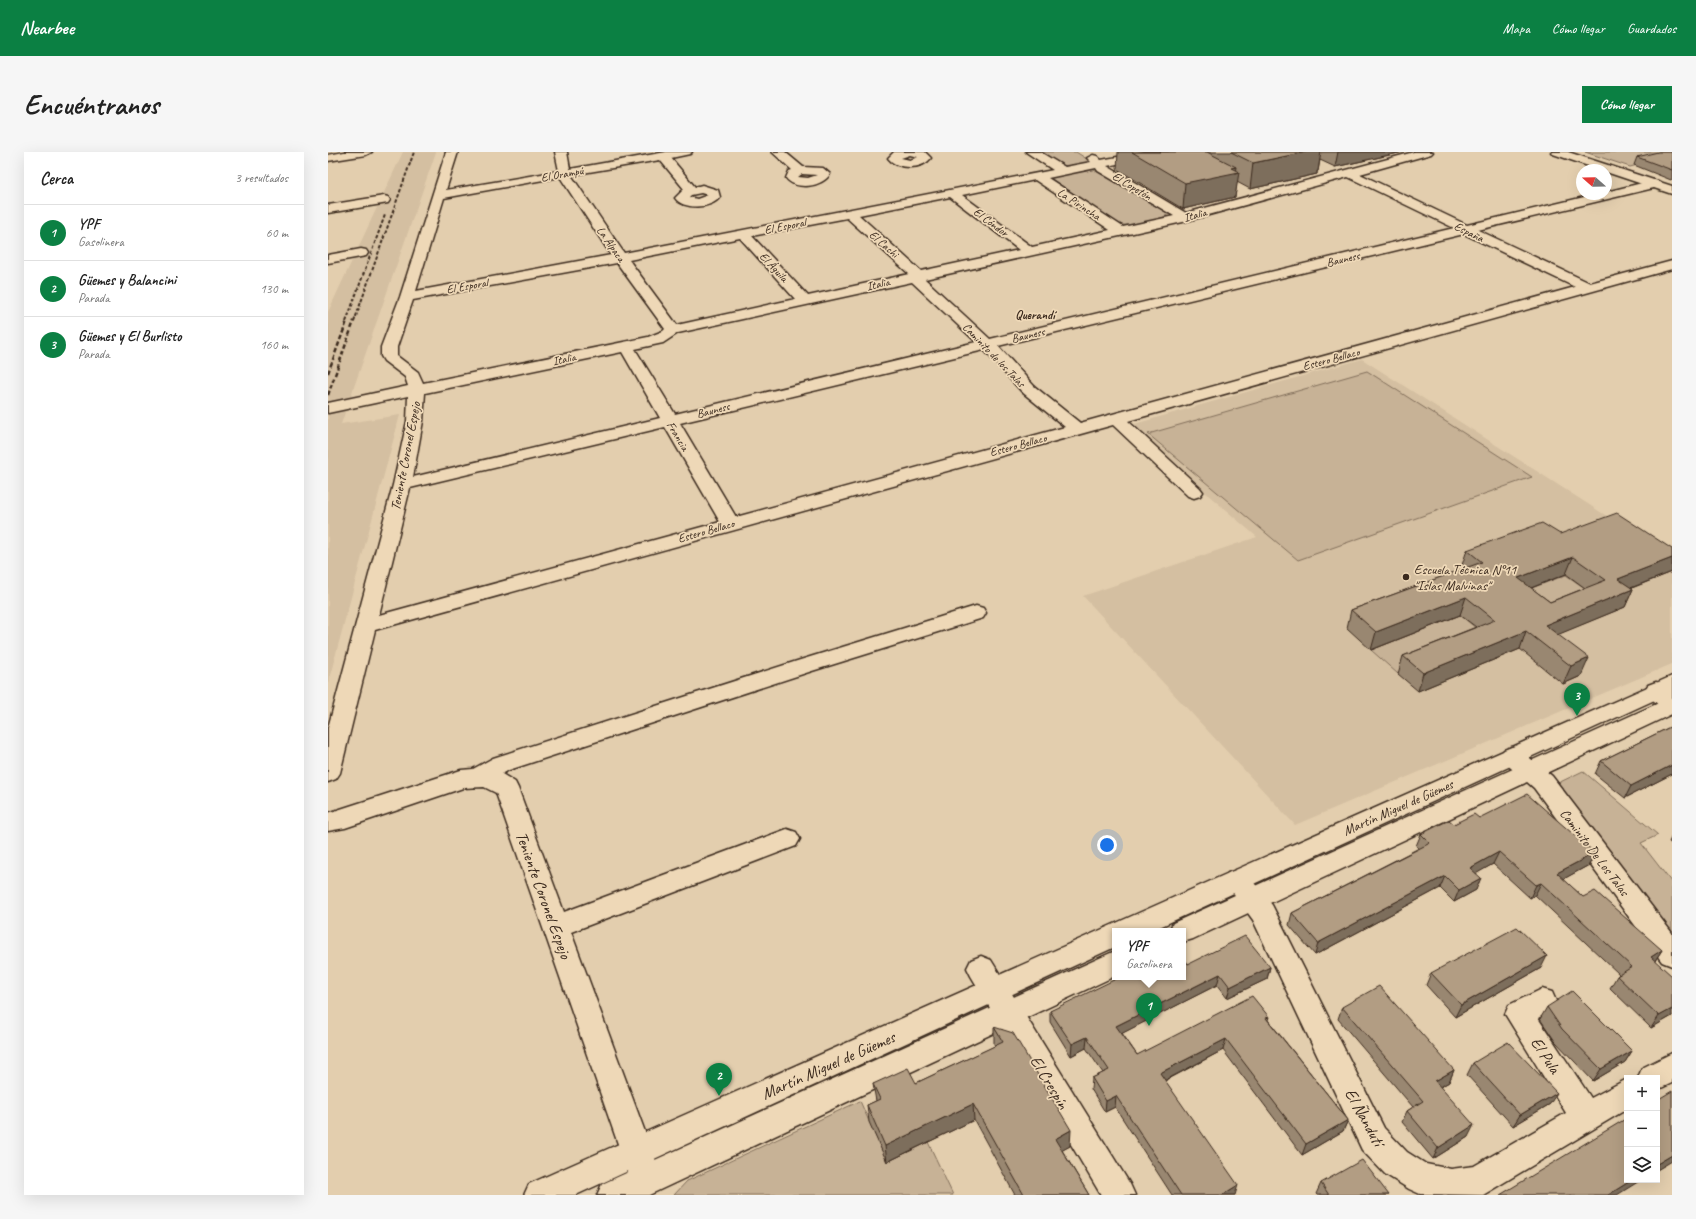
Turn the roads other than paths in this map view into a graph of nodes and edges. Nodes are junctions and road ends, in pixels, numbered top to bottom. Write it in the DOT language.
graph roads {
  1 [pos="366,152"];
  2 [pos="452,152"];
  3 [pos="562,152"];
  4 [pos="686,152"];
  5 [pos="778,152"];
  6 [pos="1032,152"];
  7 [pos="1084,152"];
  8 [pos="1162,152"];
  9 [pos="1557,152"];
  10 [pos="1571,152"];
  11 [pos="1420,153"];
  12 [pos="663,156"];
  13 [pos="328,158"];
  14 [pos="1100,164"];
  15 [pos="1327,169"];
  16 [pos="800,171"];
  17 [pos="1063,171"];
  18 [pos="566,173"];
  19 [pos="1346,175"];
  20 [pos="1037,176"];
  21 [pos="1654,184"];
  22 [pos="1672,185"];
  23 [pos="691,190"];
  24 [pos="1672,190"];
  25 [pos="1242,191"];
  26 [pos="952,193"];
  27 [pos="438,195"];
  28 [pos="1255,198"];
  29 [pos="384,200"];
  30 [pos="328,209"];
  31 [pos="849,213"];
  32 [pos="1183,218"];
  33 [pos="1466,230"];
  34 [pos="1122,232"];
  35 [pos="743,234"];
  36 [pos="1030,252"];
  37 [pos="361,253"];
  38 [pos="620,258"];
  39 [pos="328,259"];
  40 [pos="1672,265"];
  41 [pos="917,276"];
  42 [pos="1588,288"];
  43 [pos="407,297"];
  44 [pos="805,300"];
  45 [pos="673,330"];
  46 [pos="987,344"];
  47 [pos="626,346"];
  48 [pos="417,389"];
  49 [pos="334,406"];
  50 [pos="1115,418"];
  51 [pos="669,421"];
  52 [pos="1077,429"];
  53 [pos="402,485"];
  54 [pos="1194,492"];
  55 [pos="731,524"];
  56 [pos="976,613"];
  57 [pos="365,626"];
  58 [pos="1668,695"];
  59 [pos="1521,763"];
  60 [pos="328,773"];
  61 [pos="478,777"];
  62 [pos="328,822"];
  63 [pos="787,839"];
  64 [pos="1245,890"];
  65 [pos="556,926"];
  66 [pos="1133,928"];
  67 [pos="1186,929"];
  68 [pos="1112,936"];
  69 [pos="1672,954"];
  70 [pos="1112,964"];
  71 [pos="994,990"];
  72 [pos="1542,1001"];
  73 [pos="1672,1067"];
  74 [pos="1658,1075"];
  75 [pos="1624,1095"];
  76 [pos="1586,1117"];
  77 [pos="641,1166"];
  78 [pos="552,1193"];
  79 [pos="613,1195"];
  80 [pos="1119,1195"];
  1 -- 13 [label="street"];
  2 -- 27 [label="street, Teniente Coronel Espejo"];
  3 -- 18 [label="street, La Alpaca"];
  4 -- 12 [label="street, El Orampú"];
  5 -- 16 [label="street"];
  6 -- 17 [label="street"];
  7 -- 14 [label="street, El Copetón"];
  8 -- 14 [label="street, El Esporal"];
  9 -- 21 [label="street"];
  10 -- 22 [label="street"];
  11 -- 19 [label="street, Italia"];
  12 -- 18 [label="street, El Orampú"];
  12 -- 23 [label="street"];
  14 -- 17 [label="street, El Esporal"];
  14 -- 32 [label="street, El Copetón"];
  15 -- 19 [label="street, España"];
  17 -- 20 [label="street, El Esporal"];
  18 -- 27 [label="street, El Orampú"];
  18 -- 38 [label="street, La Alpaca"];
  19 -- 28 [label="street, Italia"];
  19 -- 33 [label="street, España"];
  20 -- 26 [label="street, El Esporal"];
  20 -- 34 [label="street, La Pirincha"];
  21 -- 24 [label="street"];
  21 -- 33 [label="street, Bauness"];
  25 -- 28 [label="street"];
  26 -- 31 [label="street, El Esporal"];
  26 -- 36 [label="street, El Cóndor"];
  27 -- 43 [label="street, Teniente Coronel Espejo"];
  28 -- 32 [label="street, Italia"];
  29 -- 30 [label="street"];
  31 -- 35 [label="street, El Esporal"];
  31 -- 41 [label="street, El Cachi"];
  32 -- 34 [label="street, Italia"];
  33 -- 42 [label="street, España"];
  33 -- 46 [label="street, Bauness"];
  34 -- 36 [label="street, Italia"];
  35 -- 38 [label="street, El Esporal"];
  35 -- 44 [label="street, El Águila"];
  36 -- 41 [label="street, Italia"];
  37 -- 39 [label="street"];
  38 -- 43 [label="street, El Esporal"];
  38 -- 45 [label="street, La Alpaca"];
  40 -- 42 [label="street, Estero Bellaco"];
  41 -- 44 [label="street, Italia"];
  41 -- 46 [label="street, Caminito de los Talas"];
  42 -- 50 [label="street, Estero Bellaco"];
  43 -- 48 [label="street, Teniente Coronel Espejo"];
  44 -- 45 [label="street, Italia"];
  45 -- 47 [label="street, Italia"];
  46 -- 51 [label="street, Bauness"];
  46 -- 52 [label="street, Caminito de los Talas"];
  47 -- 48 [label="street, Italia"];
  47 -- 51 [label="street, Francia"];
  48 -- 49 [label="street, Italia"];
  48 -- 53 [label="street, Teniente Coronel Espejo"];
  50 -- 52 [label="street, Estero Bellaco"];
  50 -- 54 [label="street"];
  51 -- 53 [label="street, Bauness"];
  51 -- 55 [label="street, Francia"];
  52 -- 55 [label="street, Estero Bellaco"];
  53 -- 57 [label="street, Teniente Coronel Espejo"];
  55 -- 57 [label="street, Estero Bellaco"];
  56 -- 61 [label="street"];
  57 -- 60 [label="street, Teniente Coronel Espejo"];
  58 -- 59 [label="street, Martín Miguel de Güemes"];
  59 -- 64 [label="street, Martín Miguel de Güemes"];
  59 -- 69 [label="street, Caminito De Los Talas"];
  61 -- 62 [label="street, Teniente Coronel Espejo"];
  61 -- 65 [label="street, Teniente Coronel Espejo"];
  63 -- 65 [label="street"];
  64 -- 66 [label="street, Martín Miguel de Güemes"];
  64 -- 67 [label="street, Martín Miguel de Güemes"];
  64 -- 76 [label="street, El Ñandutí"];
  65 -- 77 [label="street, Teniente Coronel Espejo"];
  68 -- 71 [label="street, Martín Miguel de Güemes"];
  70 -- 71 [label="street, Martín Miguel de Güemes"];
  71 -- 77 [label="street, Martín Miguel de Güemes"];
  71 -- 80 [label="street, El Crespín"];
  72 -- 76 [label="street, El Pula"];
  73 -- 74 [label="street"];
  75 -- 76 [label="street"];
  77 -- 78 [label="street, Martín Miguel de Güemes"];
  77 -- 79 [label="street, Martín Miguel de Güemes"];
}
